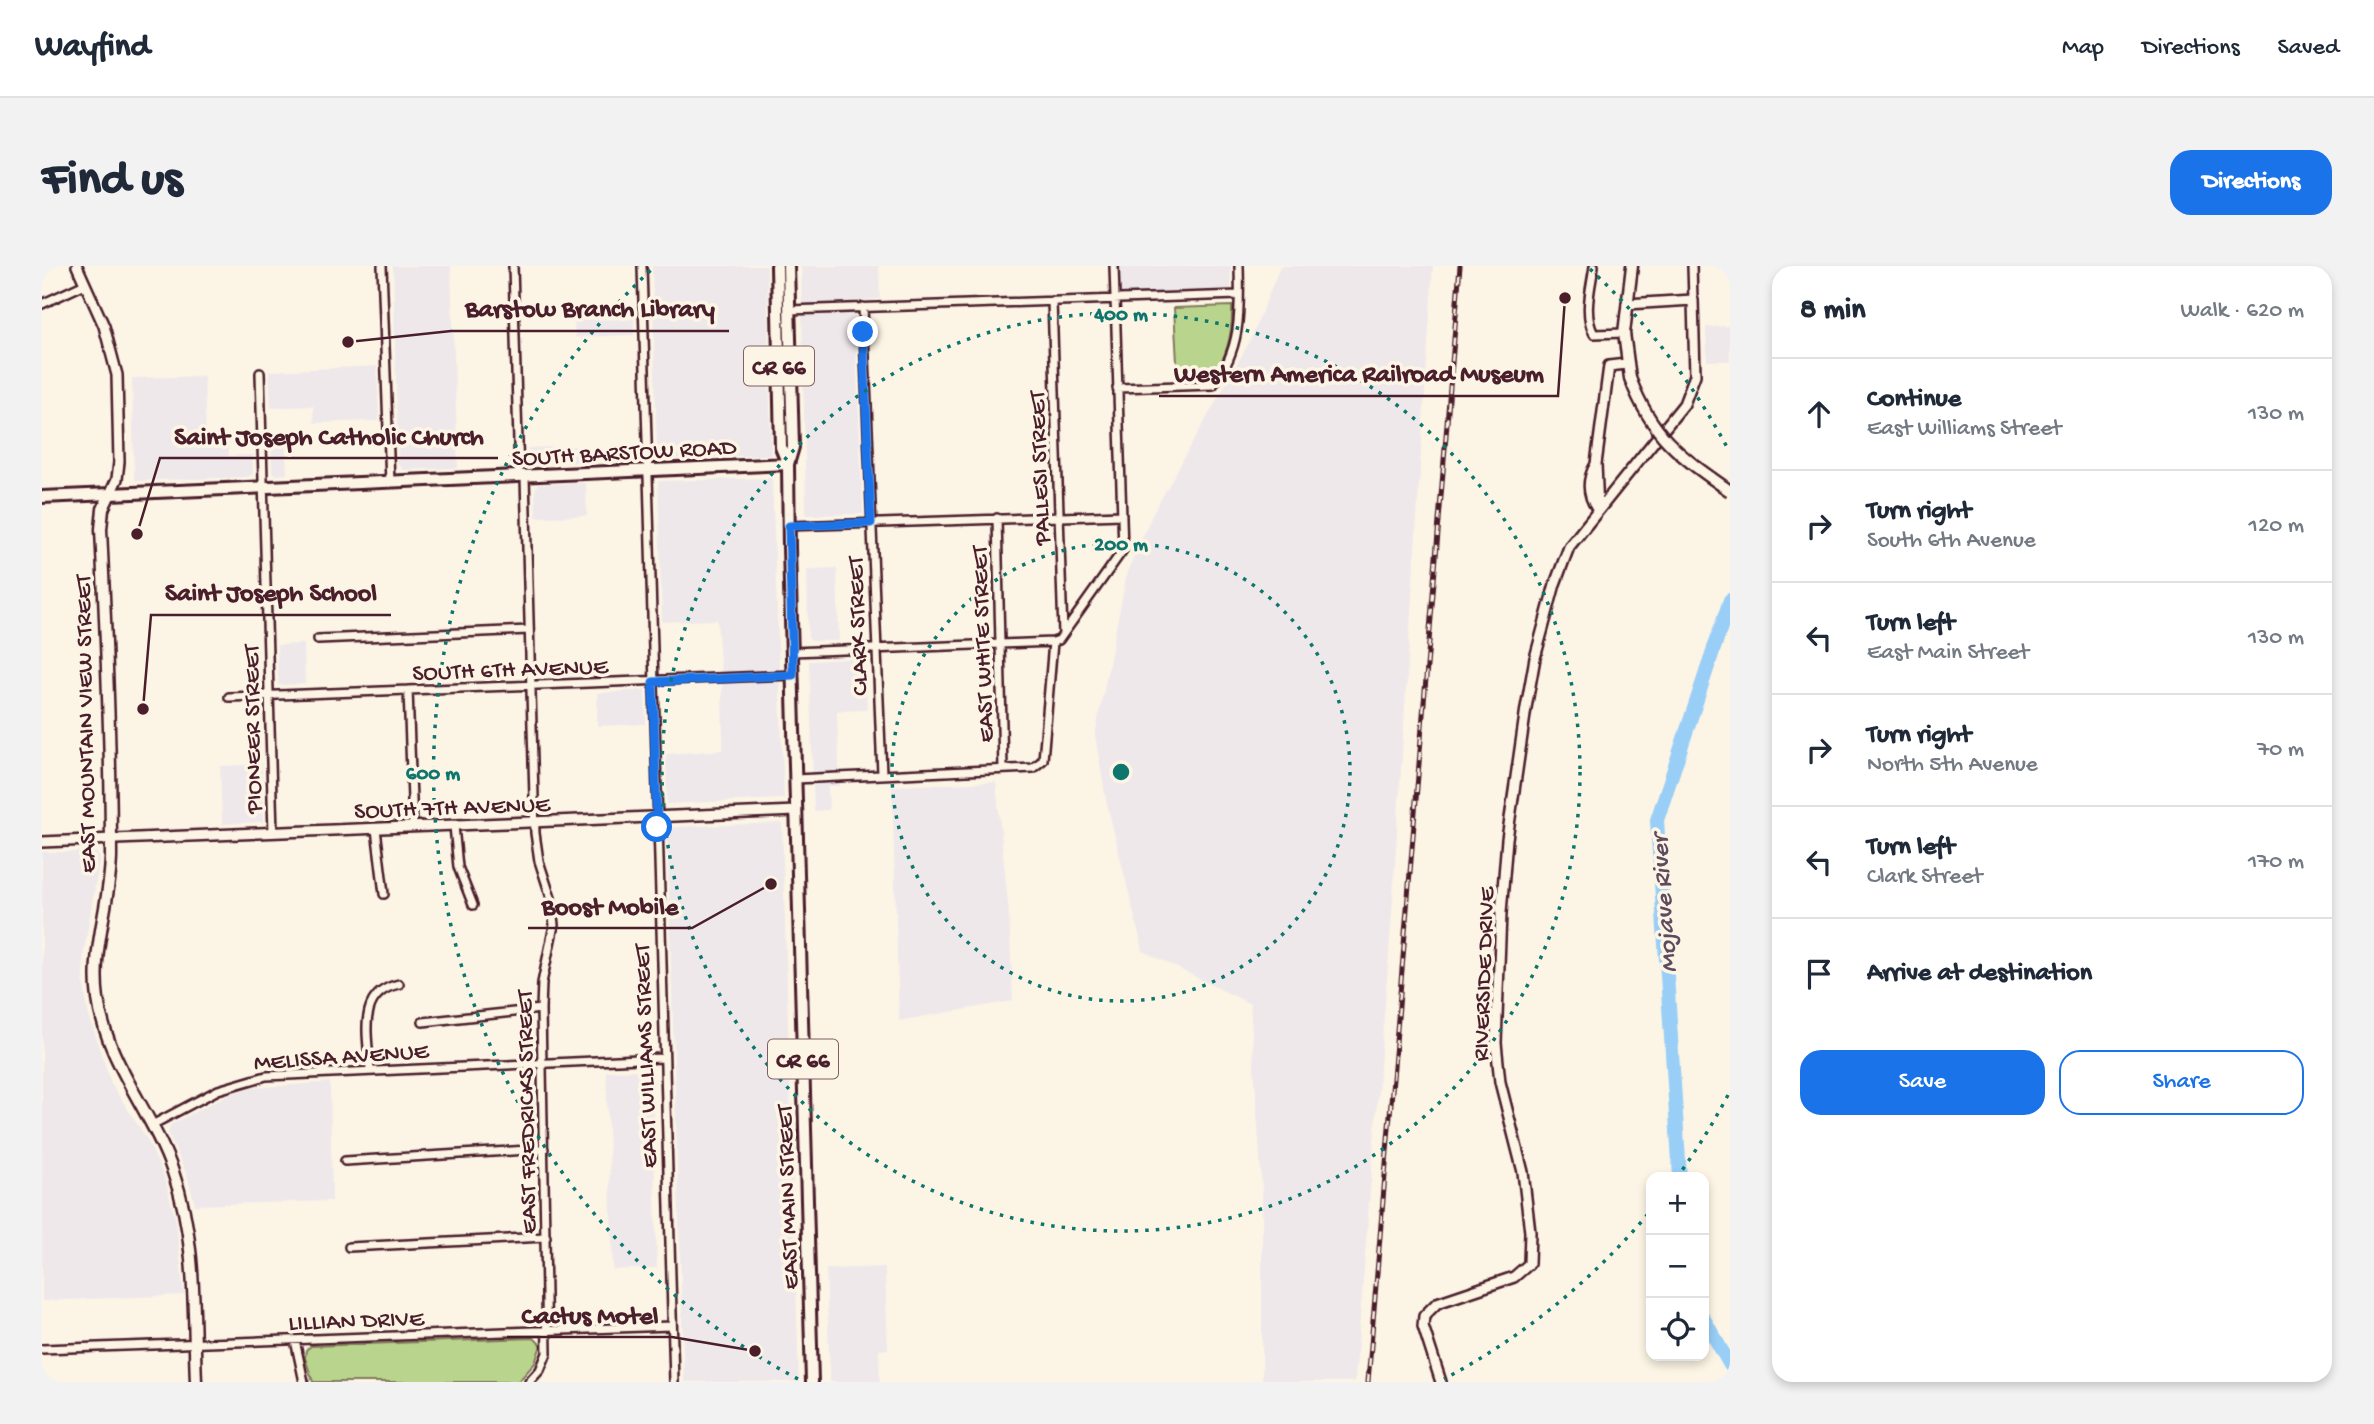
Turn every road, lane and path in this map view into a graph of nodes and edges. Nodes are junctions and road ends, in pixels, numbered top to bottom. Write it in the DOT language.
graph roads {
  1 [pos="76,266"];
  2 [pos="382,266"];
  3 [pos="513,266"];
  4 [pos="642,266"];
  5 [pos="776,266"];
  6 [pos="788,266"];
  7 [pos="1114,266"];
  8 [pos="1239,266"];
  9 [pos="1594,266"];
  10 [pos="1632,266"];
  11 [pos="1692,266"];
  12 [pos="85,284"];
  13 [pos="1240,295"];
  14 [pos="1115,299"];
  15 [pos="1693,300"];
  16 [pos="1052,301"];
  17 [pos="42,304"];
  18 [pos="1627,304"];
  19 [pos="863,307"];
  20 [pos="789,310"];
  21 [pos="1624,333"];
  22 [pos="1626,364"];
  23 [pos="260,373"];
  24 [pos="1117,388"];
  25 [pos="788,464"];
  26 [pos="647,472"];
  27 [pos="522,477"];
  28 [pos="390,483"];
  29 [pos="263,488"];
  30 [pos="1730,491"];
  31 [pos="110,494"];
  32 [pos="42,497"];
  33 [pos="1598,510"];
  34 [pos="1122,515"];
  35 [pos="1060,516"];
  36 [pos="997,518"];
  37 [pos="871,523"];
  38 [pos="789,526"];
  39 [pos="529,630"];
  40 [pos="1063,635"];
  41 [pos="318,639"];
  42 [pos="1053,642"];
  43 [pos="1001,644"];
  44 [pos="875,649"];
  45 [pos="792,652"];
  46 [pos="793,675"];
  47 [pos="653,682"];
  48 [pos="530,687"];
  49 [pos="408,690"];
  50 [pos="270,696"];
  51 [pos="229,697"];
  52 [pos="1003,769"];
  53 [pos="882,774"];
  54 [pos="795,779"];
  55 [pos="796,811"];
  56 [pos="657,817"];
  57 [pos="534,822"];
  58 [pos="454,825"];
  59 [pos="413,827"];
  60 [pos="376,829"];
  61 [pos="273,833"];
  62 [pos="110,839"];
  63 [pos="42,842"];
  64 [pos="384,894"];
  65 [pos="473,905"];
  66 [pos="399,984"];
  67 [pos="541,1009"];
  68 [pos="424,1022"];
  69 [pos="662,1058"];
  70 [pos="542,1063"];
  71 [pos="370,1070"];
  72 [pos="152,1125"];
  73 [pos="544,1149"];
  74 [pos="345,1161"];
  75 [pos="546,1237"];
  76 [pos="349,1247"];
  77 [pos="671,1326"];
  78 [pos="548,1331"];
  79 [pos="295,1340"];
  80 [pos="194,1344"];
  81 [pos="42,1349"];
  82 [pos="196,1382"];
  83 [pos="304,1382"];
  84 [pos="529,1382"];
  85 [pos="674,1382"];
  86 [pos="812,1382"];
  87 [pos="1441,1382"];
  1 -- 12 [label="street, EAST MOUNTAIN VIEW STREET"];
  2 -- 28 [label="street"];
  3 -- 27 [label="street, EAST FREDRICKS STREET"];
  4 -- 26 [label="street, EAST WILLIAMS STREET"];
  5 -- 25 [label="main road, EAST MAIN STREET / CR 66"];
  6 -- 20 [label="main road, EAST MAIN STREET / CR 66"];
  7 -- 14 [label="street"];
  8 -- 13 [label="street"];
  9 -- 21 [label="street"];
  10 -- 18 [label="main road"];
  11 -- 15 [label="street"];
  12 -- 17 [label="street"];
  12 -- 31 [label="street, EAST MOUNTAIN VIEW STREET"];
  13 -- 14 [label="street"];
  13 -- 24 [label="street"];
  14 -- 16 [label="street"];
  14 -- 24 [label="street"];
  15 -- 18 [label="street"];
  15 -- 33 [label="street"];
  16 -- 19 [label="street"];
  16 -- 35 [label="street, PALLESI STREET"];
  18 -- 21 [label="main road"];
  19 -- 20 [label="street"];
  19 -- 37 [label="street, CLARK STREET"];
  20 -- 25 [label="main road, EAST MAIN STREET / CR 66"];
  21 -- 22 [label="main road"];
  22 -- 30 [label="main road, bridge"];
  22 -- 33 [label="street"];
  23 -- 29 [label="street, PIONEER STREET"];
  24 -- 34 [label="street"];
  25 -- 26 [label="main road, SOUTH BARSTOW ROAD"];
  25 -- 38 [label="main road, EAST MAIN STREET / CR 66"];
  26 -- 27 [label="main road, SOUTH BARSTOW ROAD"];
  26 -- 47 [label="street, EAST WILLIAMS STREET"];
  27 -- 28 [label="main road, SOUTH BARSTOW ROAD"];
  27 -- 39 [label="street, EAST FREDRICKS STREET"];
  28 -- 29 [label="main road, SOUTH BARSTOW ROAD"];
  29 -- 31 [label="main road, SOUTH BARSTOW ROAD"];
  29 -- 50 [label="street, PIONEER STREET"];
  31 -- 32 [label="main road, SOUTH BARSTOW ROAD"];
  31 -- 62 [label="main road, EAST MOUNTAIN VIEW STREET"];
  33 -- 87 [label="street, RIVERSIDE DRIVE"];
  34 -- 35 [label="street"];
  34 -- 40 [label="street"];
  35 -- 36 [label="street"];
  35 -- 40 [label="street, PALLESI STREET"];
  36 -- 37 [label="street"];
  36 -- 43 [label="street, EAST WHITE STREET"];
  37 -- 38 [label="street"];
  37 -- 44 [label="street, CLARK STREET"];
  38 -- 45 [label="main road, EAST MAIN STREET / CR 66"];
  39 -- 41 [label="street"];
  39 -- 48 [label="street, EAST FREDRICKS STREET"];
  40 -- 42 [label="street"];
  42 -- 43 [label="street"];
  42 -- 52 [label="street"];
  43 -- 44 [label="street"];
  43 -- 52 [label="street, EAST WHITE STREET"];
  44 -- 45 [label="street"];
  44 -- 53 [label="street, CLARK STREET"];
  45 -- 46 [label="main road, EAST MAIN STREET / CR 66"];
  46 -- 47 [label="street, SOUTH 6TH AVENUE"];
  46 -- 54 [label="main road, EAST MAIN STREET / CR 66"];
  47 -- 48 [label="street, SOUTH 6TH AVENUE"];
  47 -- 56 [label="street, EAST WILLIAMS STREET"];
  48 -- 49 [label="street, SOUTH 6TH AVENUE"];
  48 -- 57 [label="street, EAST FREDRICKS STREET"];
  49 -- 50 [label="street, SOUTH 6TH AVENUE"];
  49 -- 59 [label="street"];
  50 -- 51 [label="street, SOUTH 6TH AVENUE"];
  50 -- 61 [label="street, PIONEER STREET"];
  52 -- 53 [label="street"];
  53 -- 54 [label="street"];
  54 -- 55 [label="main road, EAST MAIN STREET / CR 66"];
  55 -- 56 [label="street, SOUTH 7TH AVENUE"];
  55 -- 86 [label="main road, EAST MAIN STREET / CR 66"];
  56 -- 57 [label="street, SOUTH 7TH AVENUE"];
  56 -- 69 [label="street, EAST WILLIAMS STREET"];
  57 -- 58 [label="street, SOUTH 7TH AVENUE"];
  57 -- 67 [label="street, EAST FREDRICKS STREET"];
  58 -- 59 [label="street, SOUTH 7TH AVENUE"];
  58 -- 65 [label="street"];
  59 -- 60 [label="street, SOUTH 7TH AVENUE"];
  60 -- 61 [label="street, SOUTH 7TH AVENUE"];
  60 -- 64 [label="street"];
  61 -- 62 [label="street, SOUTH 7TH AVENUE"];
  62 -- 63 [label="street, SOUTH 7TH AVENUE"];
  62 -- 72 [label="main road, EAST MOUNTAIN VIEW STREET"];
  66 -- 71 [label="street"];
  67 -- 68 [label="street"];
  67 -- 70 [label="street, EAST FREDRICKS STREET"];
  69 -- 70 [label="street, MELISSA AVENUE"];
  69 -- 77 [label="street, EAST WILLIAMS STREET"];
  70 -- 71 [label="street, MELISSA AVENUE"];
  70 -- 73 [label="street, EAST FREDRICKS STREET"];
  71 -- 72 [label="street, MELISSA AVENUE"];
  72 -- 80 [label="main road, EAST MOUNTAIN VIEW STREET"];
  73 -- 74 [label="street"];
  73 -- 75 [label="street, EAST FREDRICKS STREET"];
  75 -- 76 [label="street"];
  75 -- 78 [label="street, EAST FREDRICKS STREET"];
  77 -- 78 [label="street, LILLIAN DRIVE"];
  77 -- 85 [label="street, EAST WILLIAMS STREET"];
  78 -- 79 [label="street, LILLIAN DRIVE"];
  78 -- 84 [label="street, EAST FREDRICKS STREET"];
  79 -- 80 [label="street, LILLIAN DRIVE"];
  79 -- 83 [label="street"];
  80 -- 81 [label="street, LILLIAN DRIVE"];
  80 -- 82 [label="main road, EAST MOUNTAIN VIEW STREET"];
}
